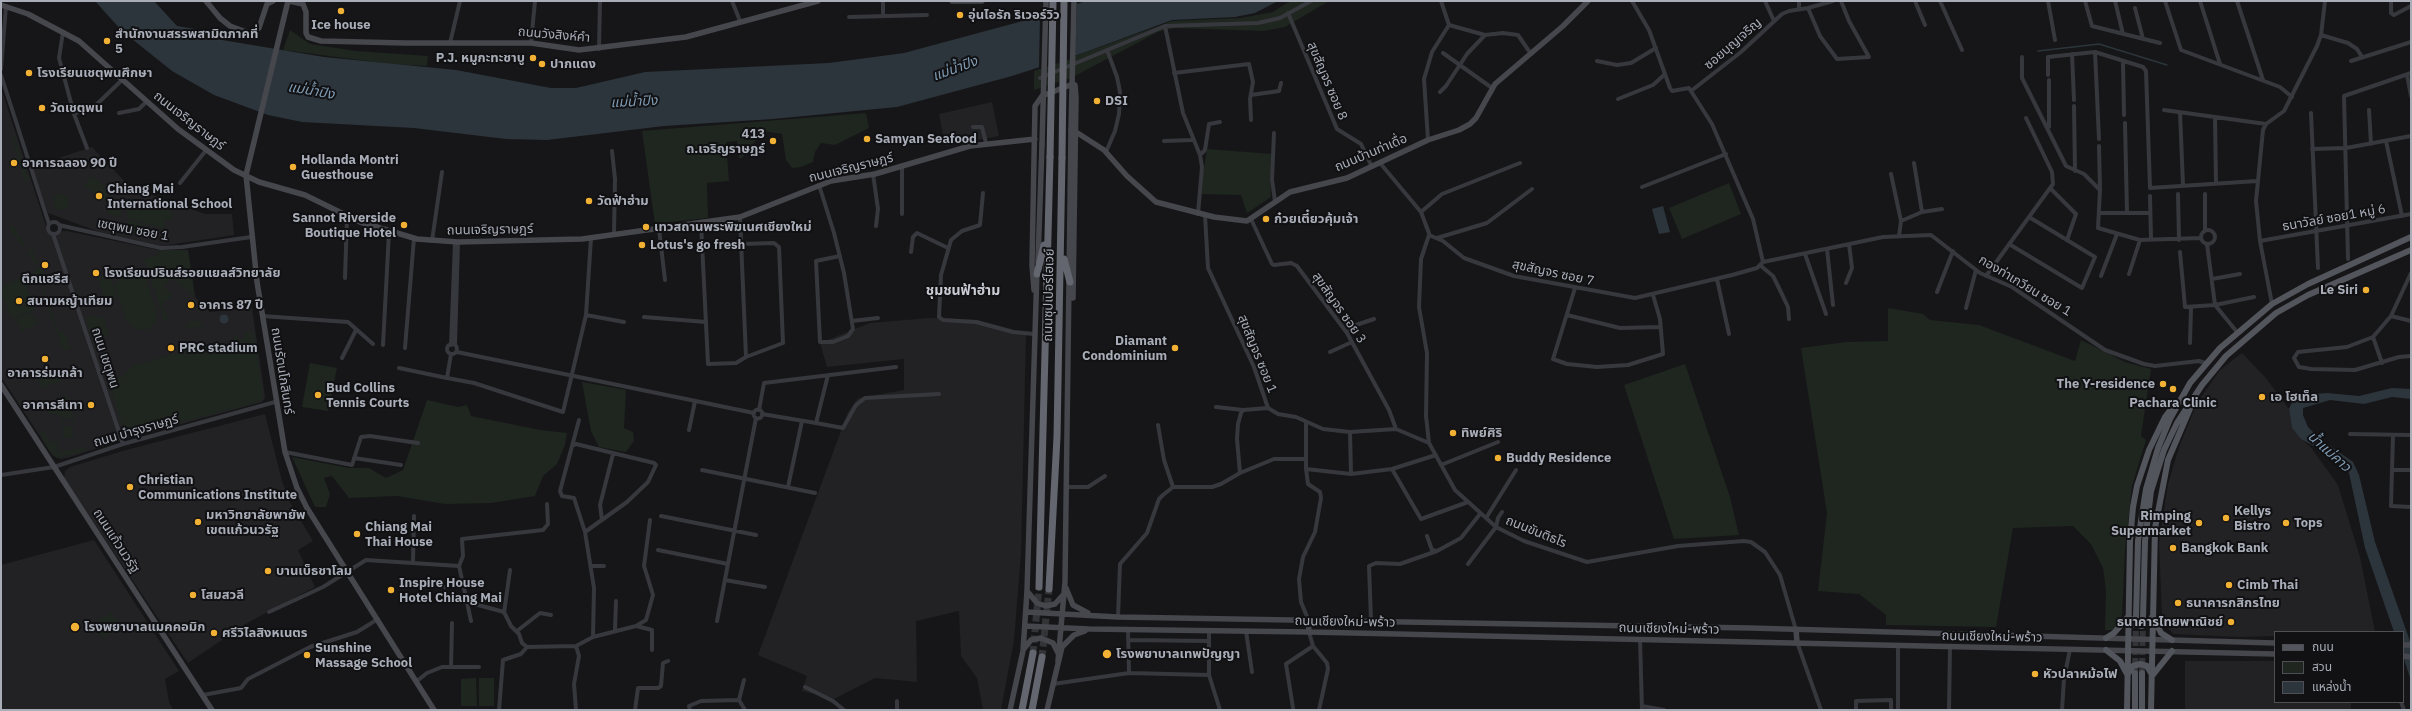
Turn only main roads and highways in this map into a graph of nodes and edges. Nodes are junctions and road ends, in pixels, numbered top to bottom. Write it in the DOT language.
graph roads {
  1 [pos="206,1"];
  2 [pos="274,1"];
  3 [pos="289,1"];
  4 [pos="818,1"];
  5 [pos="952,1"];
  6 [pos="982,1"];
  7 [pos="1046,1"];
  8 [pos="1052,1"];
  9 [pos="1064,1"];
  10 [pos="1074,1"];
  11 [pos="1588,1"];
  12 [pos="268,3"];
  13 [pos="3,5"];
  14 [pos="1074,131"];
  15 [pos="1035,139"];
  16 [pos="1076,141"];
  17 [pos="1092,144"];
  18 [pos="246,175"];
  19 [pos="1048,232"];
  20 [pos="2411,237"];
  21 [pos="1061,249"];
  22 [pos="2411,250"];
  23 [pos="1037,274"];
  24 [pos="1070,282"];
  25 [pos="1036,304"];
  26 [pos="1070,312"];
  27 [pos="1,385"];
  28 [pos="2180,398"];
  29 [pos="2194,399"];
  30 [pos="1065,582"];
  31 [pos="1039,587"];
  32 [pos="1049,589"];
  33 [pos="1027,591"];
  34 [pos="1064,593"];
  35 [pos="1026,612"];
  36 [pos="1062,614"];
  37 [pos="1093,615"];
  38 [pos="2128,616"];
  39 [pos="2152,616"];
  40 [pos="2136,618"];
  41 [pos="2143,618"];
  42 [pos="1308,619"];
  43 [pos="1025,626"];
  44 [pos="1062,628"];
  45 [pos="1089,630"];
  46 [pos="1796,630"];
  47 [pos="1309,632"];
  48 [pos="2106,638"];
  49 [pos="2128,638"];
  50 [pos="2152,639"];
  51 [pos="2172,640"];
  52 [pos="1797,642"];
  53 [pos="2274,643"];
  54 [pos="2106,650"];
  55 [pos="2128,650"];
  56 [pos="2152,650"];
  57 [pos="1022,651"];
  58 [pos="2172,651"];
  59 [pos="1033,653"];
  60 [pos="2274,654"];
  61 [pos="1042,657"];
  62 [pos="1058,659"];
  63 [pos="2135,673"];
  64 [pos="2142,673"];
  65 [pos="2128,675"];
  66 [pos="2152,676"];
  67 [pos="212,710"];
  68 [pos="434,710"];
  69 [pos="1010,710"];
  70 [pos="1022,710"];
  71 [pos="1032,710"];
  72 [pos="1047,710"];
  73 [pos="2126,710"];
  74 [pos="2135,710"];
  75 [pos="2142,710"];
  76 [pos="2151,710"];
  1 -- 12 [label="main road"];
  2 -- 12 [label="main road"];
  3 -- 4 [label="main road, ถนนวังสิงห์คำ"];
  3 -- 18 [label="main road, ถนนรัตนโกสินทร์"];
  5 -- 6 [label="main road"];
  7 -- 23 [label="main road, bridge"];
  8 -- 19 [label="highway, ถนนซุปเปอร์ไฮเวย์, bridge"];
  9 -- 21 [label="highway, ถนนซุปเปอร์ไฮเวย์, bridge"];
  10 -- 14 [label="main road, bridge"];
  11 -- 17 [label="main road, ถนนบ้านท่าเดื่อ"];
  13 -- 18 [label="main road, ถนนเจริญราษฎร์"];
  14 -- 15 [label="main road"];
  14 -- 16 [label="main road"];
  14 -- 17 [label="main road"];
  14 -- 24 [label="main road"];
  15 -- 18 [label="main road, ถนนเจริญราษฎร์"];
  15 -- 25 [label="main road"];
  16 -- 17 [label="main road"];
  16 -- 26 [label="main road"];
  18 -- 68 [label="main road, ถนนรัตนโกสินทร์"];
  19 -- 23 [label="highway"];
  19 -- 31 [label="highway, ถนนซุปเปอร์ไฮเวย์"];
  20 -- 28 [label="main road"];
  21 -- 24 [label="highway"];
  21 -- 32 [label="highway, ถนนซุปเปอร์ไฮเวย์"];
  22 -- 29 [label="main road"];
  23 -- 25 [label="main road"];
  24 -- 26 [label="main road"];
  25 -- 33 [label="main road"];
  26 -- 30 [label="main road"];
  27 -- 67 [label="main road, ถนนแก้วนวรัฐ"];
  28 -- 38 [label="main road"];
  28 -- 40 [label="main road"];
  29 -- 39 [label="main road"];
  29 -- 41 [label="main road"];
  30 -- 34 [label="main road"];
  30 -- 37 [label="main road"];
  33 -- 34 [label="main road"];
  33 -- 35 [label="main road"];
  34 -- 36 [label="main road"];
  35 -- 36 [label="main road, ถนนเชียงใหม่-พร้าว"];
  35 -- 43 [label="main road"];
  36 -- 37 [label="main road, ถนนเชียงใหม่-พร้าว"];
  36 -- 44 [label="main road"];
  37 -- 42 [label="main road, ถนนเชียงใหม่-พร้าว"];
  38 -- 39 [label="main road"];
  38 -- 48 [label="main road"];
  38 -- 49 [label="main road"];
  39 -- 50 [label="main road"];
  39 -- 51 [label="main road"];
  42 -- 46 [label="main road, ถนนเชียงใหม่-พร้าว"];
  42 -- 47 [label="main road"];
  43 -- 44 [label="main road, ถนนเชียงใหม่-พร้าว"];
  43 -- 57 [label="main road"];
  44 -- 45 [label="main road, ถนนเชียงใหม่-พร้าว"];
  44 -- 62 [label="main road"];
  45 -- 47 [label="main road, ถนนเชียงใหม่-พร้าว"];
  45 -- 62 [label="main road"];
  46 -- 48 [label="main road, ถนนเชียงใหม่-พร้าว"];
  46 -- 52 [label="main road"];
  47 -- 52 [label="main road, ถนนเชียงใหม่-พร้าว"];
  48 -- 49 [label="main road, ถนนเชียงใหม่-พร้าว"];
  49 -- 50 [label="main road, ถนนเชียงใหม่-พร้าว"];
  49 -- 55 [label="main road"];
  50 -- 51 [label="main road, ถนนเชียงใหม่-พร้าว"];
  50 -- 56 [label="main road"];
  51 -- 53 [label="main road, ถนนเชียงใหม่-พร้าว"];
  52 -- 54 [label="main road, ถนนเชียงใหม่-พร้าว"];
  54 -- 55 [label="main road, ถนนเชียงใหม่-พร้าว"];
  54 -- 65 [label="main road"];
  55 -- 56 [label="main road, ถนนเชียงใหม่-พร้าว"];
  55 -- 65 [label="main road"];
  56 -- 58 [label="main road, ถนนเชียงใหม่-พร้าว"];
  56 -- 66 [label="main road"];
  57 -- 62 [label="main road"];
  57 -- 69 [label="main road"];
  58 -- 60 [label="main road, ถนนเชียงใหม่-พร้าว"];
  58 -- 66 [label="main road"];
  59 -- 70 [label="highway"];
  61 -- 71 [label="highway"];
  62 -- 72 [label="main road"];
  63 -- 74 [label="main road"];
  64 -- 75 [label="main road"];
  65 -- 66 [label="main road"];
  65 -- 73 [label="main road"];
  66 -- 76 [label="main road"];
}
